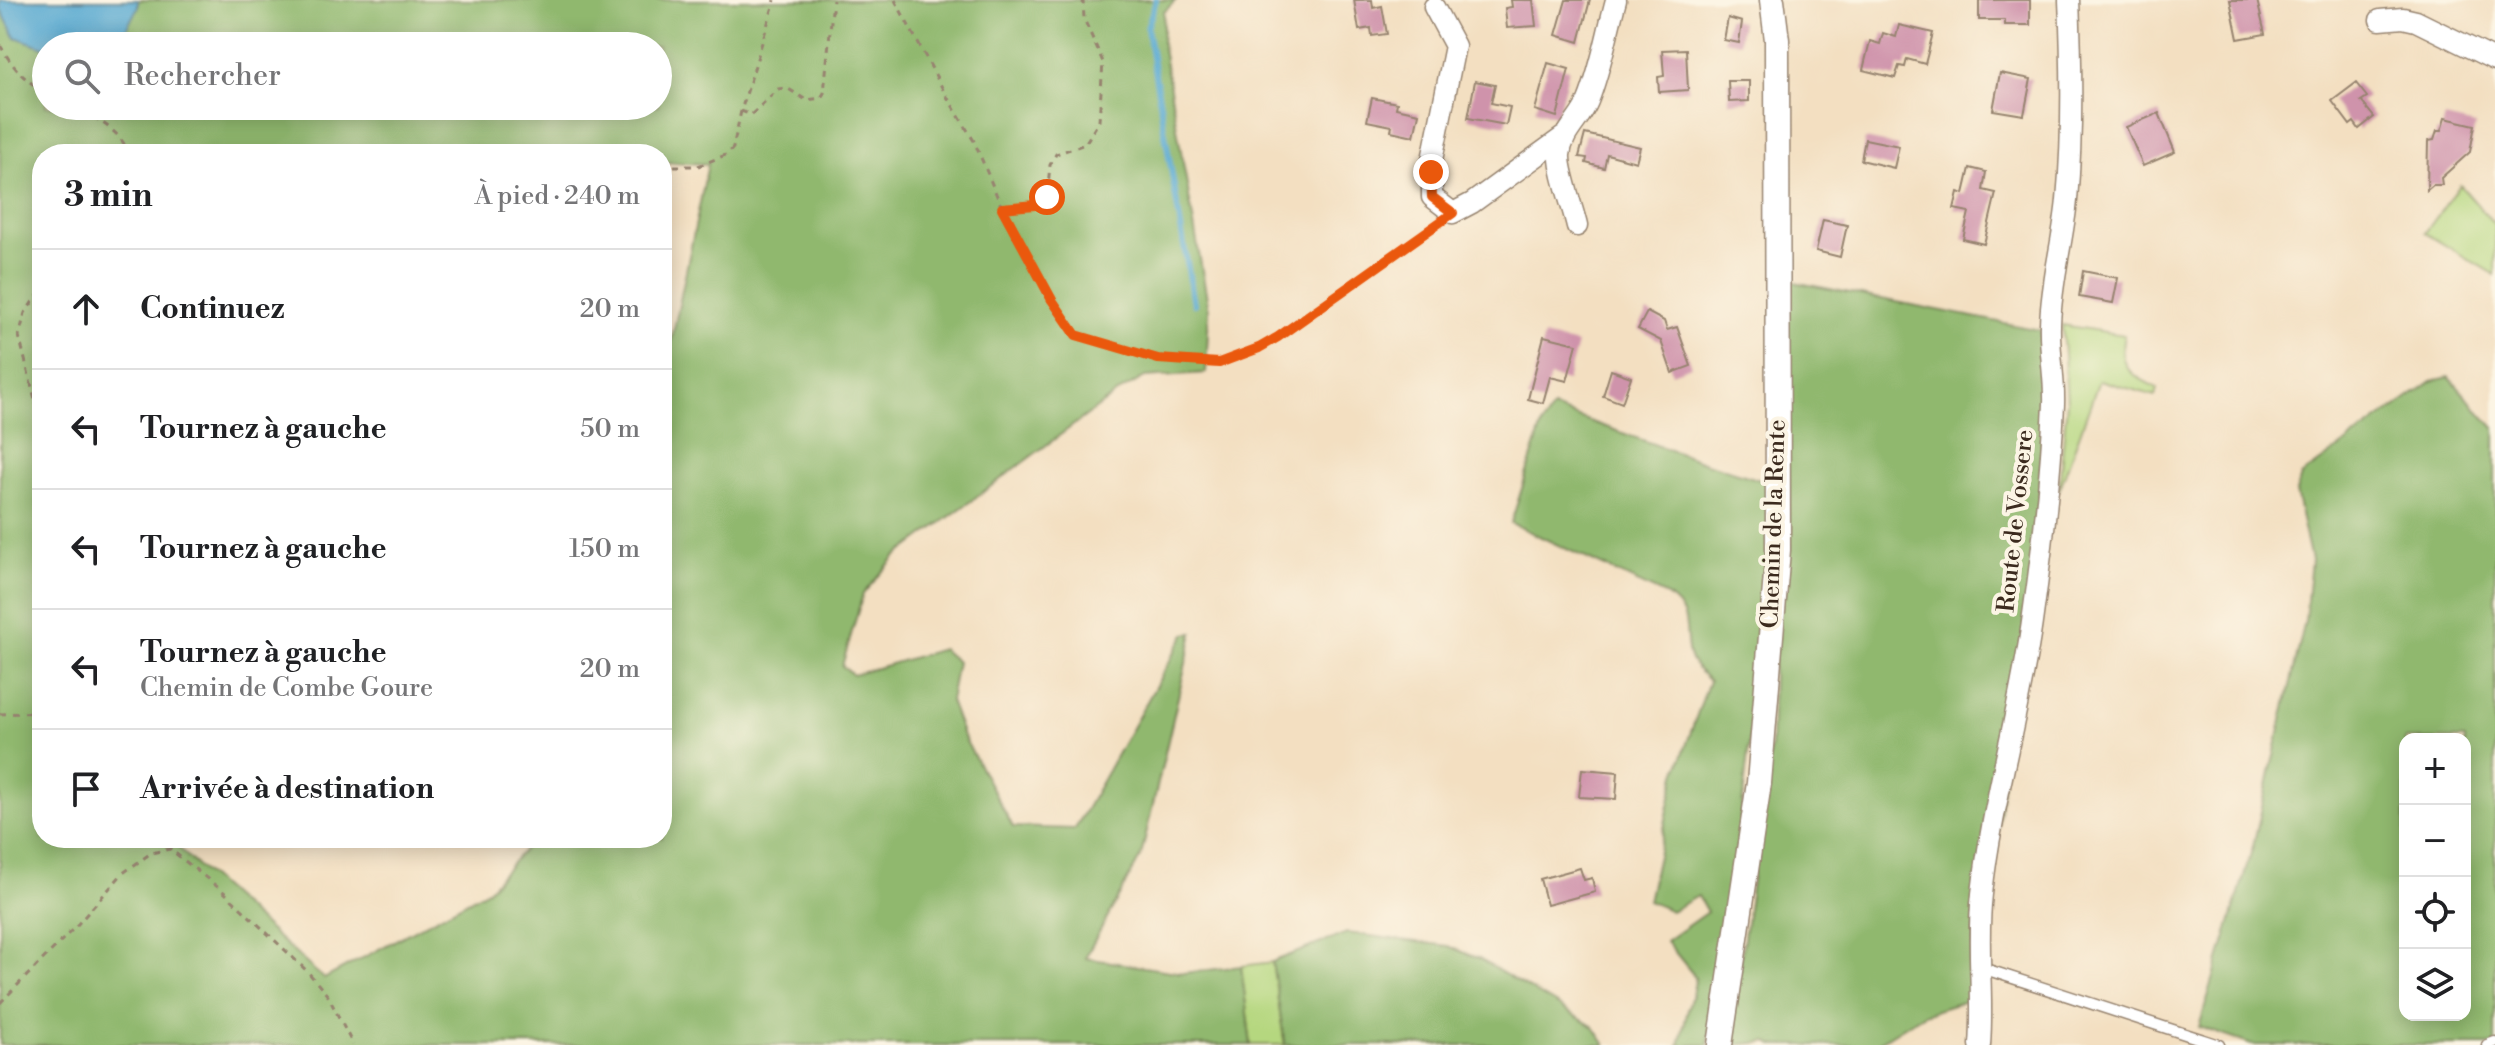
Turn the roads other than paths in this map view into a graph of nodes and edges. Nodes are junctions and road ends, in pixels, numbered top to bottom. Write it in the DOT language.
graph roads {
  1 [pos="1616,0"];
  2 [pos="1772,0"];
  3 [pos="2069,0"];
  4 [pos="1434,7"];
  5 [pos="2380,20"];
  6 [pos="2495,60"];
  7 [pos="1563,137"];
  8 [pos="1577,226"];
  9 [pos="1982,968"];
  10 [pos="2495,1042"];
  11 [pos="1720,1045"];
  12 [pos="1980,1045"];
  13 [pos="2219,1045"];
  14 [pos="2487,1045"];
  1 -- 7 [label="street"];
  2 -- 11 [label="street, Chemin de la Rente"];
  3 -- 9 [label="street, Route de Vossere"];
  4 -- 7 [label="street"];
  5 -- 6 [label="street"];
  7 -- 8 [label="street"];
  9 -- 12 [label="street, Route de Vossere"];
  9 -- 13 [label="lane"];
  10 -- 14 [label="lane"];
}
